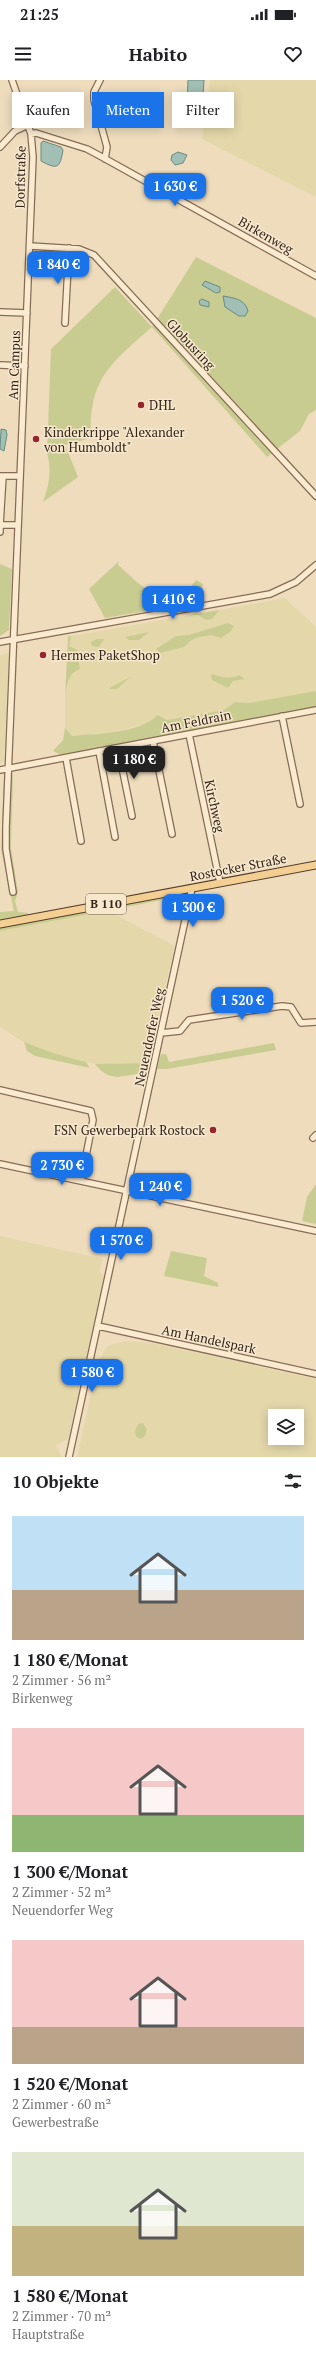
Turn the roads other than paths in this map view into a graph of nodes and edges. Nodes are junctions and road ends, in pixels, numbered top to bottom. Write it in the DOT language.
graph roads {
  1 [pos="12,80"];
  2 [pos="100,80"];
  3 [pos="16,92"];
  4 [pos="22,128"];
  5 [pos="29,128"];
  6 [pos="31,134"];
  7 [pos="0,147"];
  8 [pos="106,159"];
  9 [pos="30,246"];
  10 [pos="69,248"];
  11 [pos="29,254"];
  12 [pos="316,276"];
  13 [pos="67,285"];
  14 [pos="72,291"];
  15 [pos="0,312"];
  16 [pos="27,313"];
  17 [pos="65,323"];
  18 [pos="0,365"];
  19 [pos="25,366"];
  20 [pos="1,476"];
  21 [pos="20,476"];
  22 [pos="316,496"];
  23 [pos="0,518"];
  24 [pos="0,525"];
  25 [pos="18,526"];
  26 [pos="0,532"];
  27 [pos="316,565"];
  28 [pos="14,639"];
  29 [pos="0,642"];
  30 [pos="316,710"];
  31 [pos="282,716"];
  32 [pos="189,734"];
  33 [pos="153,741"];
  34 [pos="118,748"];
  35 [pos="99,751"];
  36 [pos="66,758"];
  37 [pos="9,768"];
  38 [pos="0,770"];
  39 [pos="300,804"];
  40 [pos="132,816"];
  41 [pos="172,834"];
  42 [pos="115,837"];
  43 [pos="81,841"];
  44 [pos="316,865"];
  45 [pos="220,883"];
  46 [pos="192,888"];
  47 [pos="13,892"];
  48 [pos="0,924"];
  49 [pos="316,1022"];
  50 [pos="161,1033"];
  51 [pos="0,1090"];
  52 [pos="0,1164"];
  53 [pos="81,1181"];
  54 [pos="128,1191"];
  55 [pos="316,1231"];
  56 [pos="98,1326"];
  57 [pos="316,1374"];
  58 [pos="69,1457"];
  1 -- 3 [label="street, Dorfstraße"];
  2 -- 8 [label="street"];
  4 -- 7 [label="street"];
  5 -- 6 [label="street, Dorfstraße"];
  6 -- 8 [label="street, Birkenweg"];
  6 -- 9 [label="street, Dorfstraße"];
  8 -- 12 [label="street, Birkenweg"];
  9 -- 10 [label="street, Globusring"];
  9 -- 11 [label="street, Dorfstraße"];
  10 -- 13 [label="street"];
  10 -- 22 [label="street, Globusring"];
  11 -- 16 [label="street, Am Campus"];
  13 -- 14 [label="street"];
  13 -- 17 [label="street"];
  15 -- 16 [label="street"];
  16 -- 19 [label="street, Am Campus"];
  18 -- 19 [label="street"];
  19 -- 21 [label="street, Am Campus"];
  20 -- 21 [label="street"];
  20 -- 23 [label="street"];
  21 -- 25 [label="street, Am Campus"];
  23 -- 24 [label="street"];
  24 -- 25 [label="street"];
  24 -- 26 [label="street"];
  25 -- 28 [label="street, Am Campus"];
  27 -- 28 [label="street"];
  28 -- 29 [label="street"];
  28 -- 37 [label="street, Am Campus"];
  30 -- 31 [label="street, Am Feldrain"];
  31 -- 32 [label="street, Am Feldrain"];
  31 -- 39 [label="street"];
  32 -- 33 [label="street, Am Feldrain"];
  32 -- 45 [label="street, Kirchweg"];
  33 -- 34 [label="street, Am Feldrain"];
  33 -- 41 [label="street"];
  34 -- 35 [label="street, Am Feldrain"];
  34 -- 40 [label="street"];
  35 -- 36 [label="street, Am Feldrain"];
  35 -- 42 [label="street"];
  36 -- 37 [label="street, Am Feldrain"];
  36 -- 43 [label="street"];
  37 -- 38 [label="street, Am Feldrain"];
  37 -- 47 [label="street, Am Campus"];
  44 -- 45 [label="main road, Rostocker Straße / B 110"];
  45 -- 46 [label="main road, Rostocker Straße / B 110"];
  46 -- 48 [label="main road, Rostocker Straße / B 110"];
  46 -- 50 [label="street, Neuendorfer Weg"];
  49 -- 50 [label="street"];
  50 -- 54 [label="street, Neuendorfer Weg"];
  51 -- 53 [label="street"];
  52 -- 53 [label="street"];
  53 -- 54 [label="street"];
  54 -- 55 [label="street"];
  54 -- 56 [label="street, Neuendorfer Weg"];
  56 -- 57 [label="street, Am Handelspark"];
  56 -- 58 [label="street, Neuendorfer Weg"];
}
